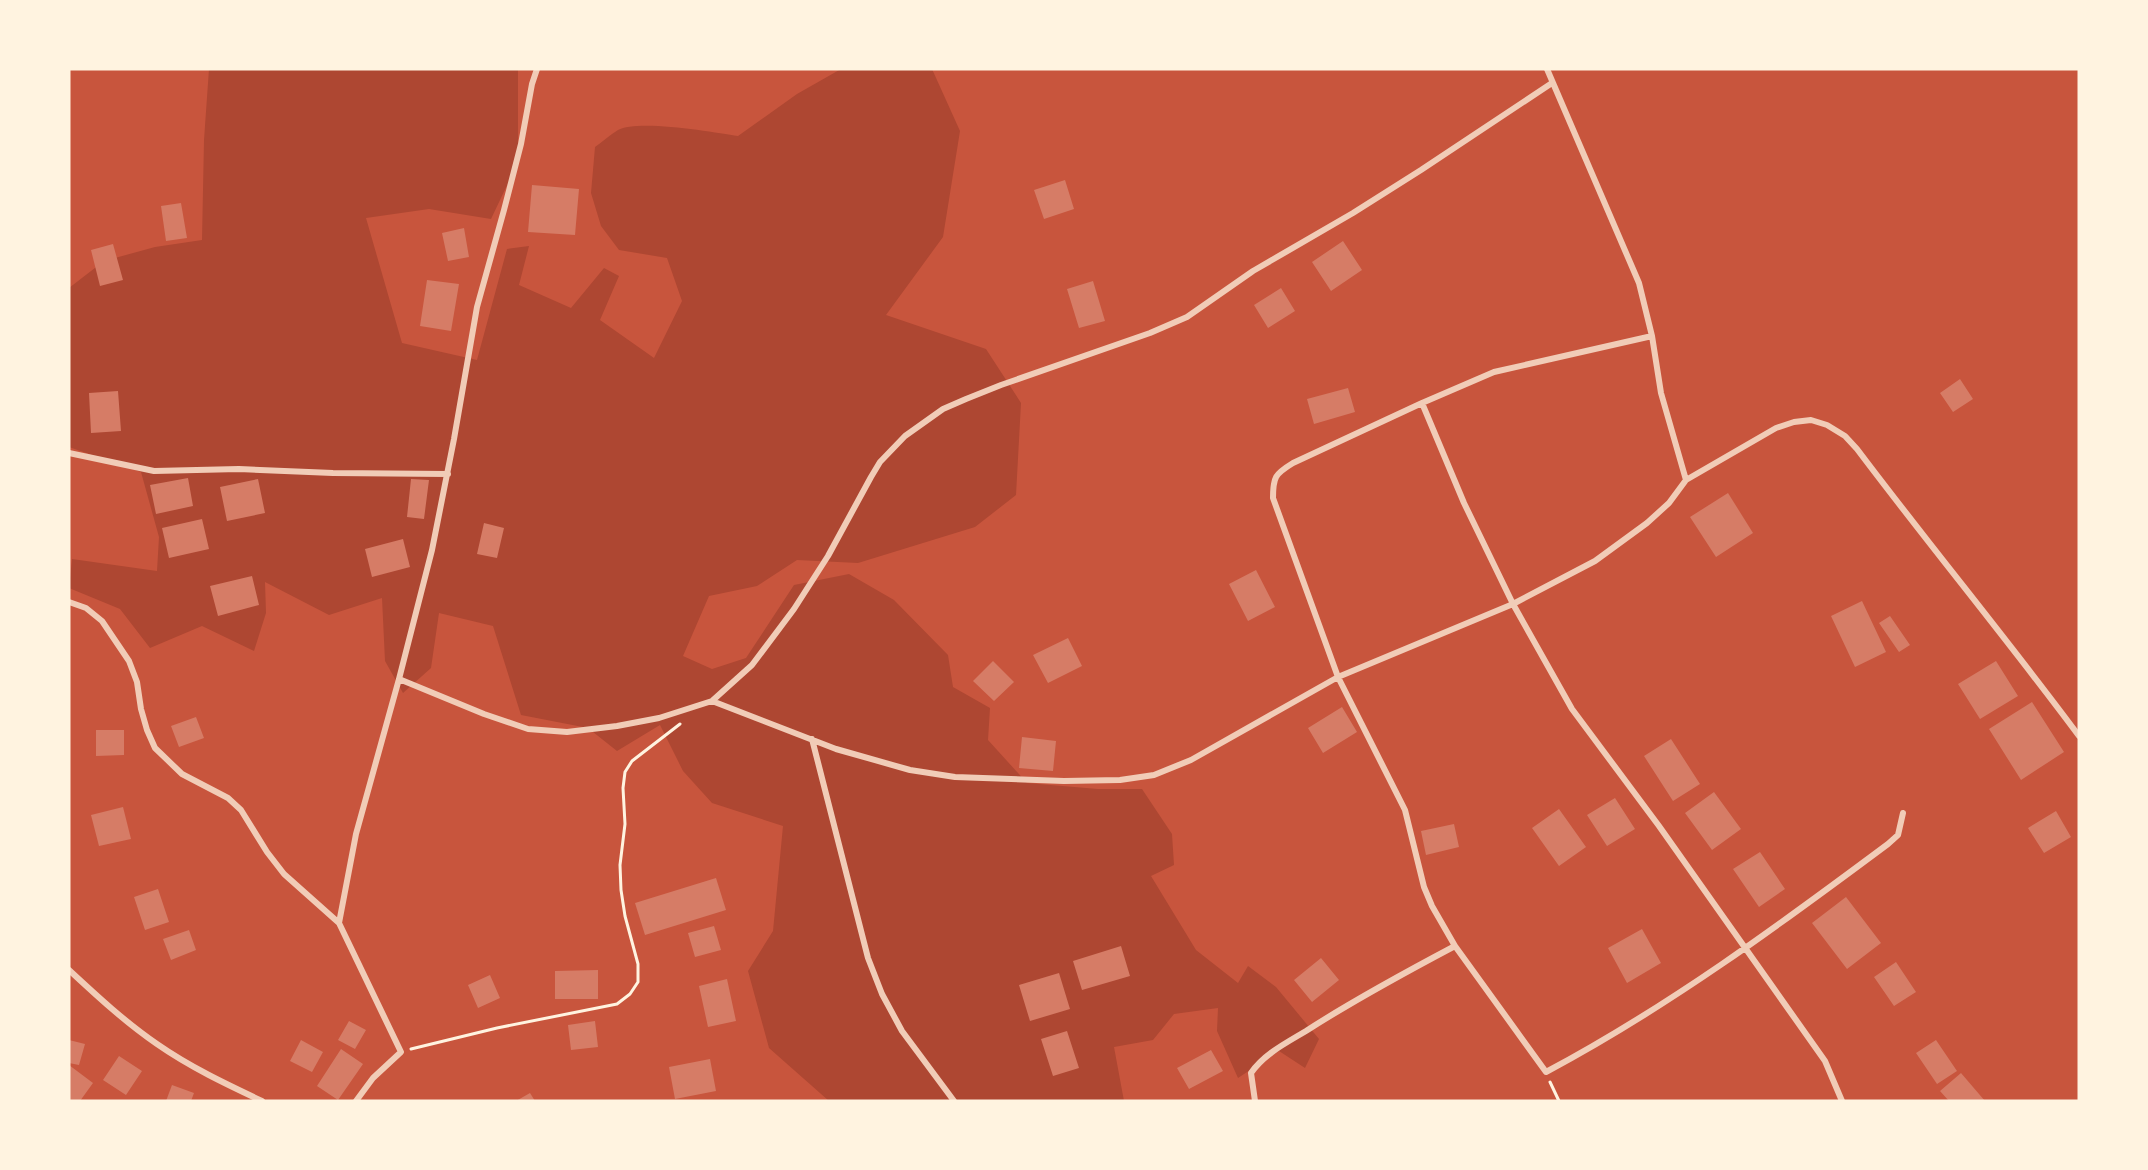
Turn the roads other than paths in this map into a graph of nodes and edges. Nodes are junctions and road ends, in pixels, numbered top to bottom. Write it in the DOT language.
graph roads {
  1 [pos="537,69"];
  2 [pos="1547,69"];
  3 [pos="1552,83"];
  4 [pos="1652,336"];
  5 [pos="1422,403"];
  6 [pos="69,453"];
  7 [pos="448,474"];
  8 [pos="1686,480"];
  9 [pos="69,602"];
  10 [pos="1513,604"];
  11 [pos="1338,677"];
  12 [pos="399,679"];
  13 [pos="712,701"];
  14 [pos="2079,736"];
  15 [pos="812,739"];
  16 [pos="1904,813"];
  17 [pos="339,923"];
  18 [pos="1455,946"];
  19 [pos="1746,949"];
  20 [pos="69,970"];
  21 [pos="262,1101"];
  22 [pos="356,1101"];
  23 [pos="954,1101"];
  24 [pos="1255,1101"];
  25 [pos="1842,1101"];
  1 -- 7 [label="street"];
  2 -- 3 [label="street"];
  3 -- 4 [label="street"];
  3 -- 13 [label="street"];
  4 -- 5 [label="street"];
  4 -- 8 [label="street"];
  5 -- 10 [label="street"];
  5 -- 11 [label="street"];
  6 -- 7 [label="street"];
  7 -- 12 [label="street"];
  8 -- 10 [label="street"];
  8 -- 14 [label="street"];
  9 -- 17 [label="street"];
  10 -- 11 [label="street"];
  10 -- 19 [label="street"];
  11 -- 15 [label="street"];
  11 -- 18 [label="street"];
  12 -- 13 [label="street"];
  12 -- 17 [label="street"];
  13 -- 15 [label="street"];
  15 -- 23 [label="street"];
  16 -- 19 [label="street"];
  17 -- 22 [label="street"];
  18 -- 19 [label="street"];
  18 -- 24 [label="street"];
  19 -- 25 [label="street"];
  20 -- 21 [label="street"];
}
